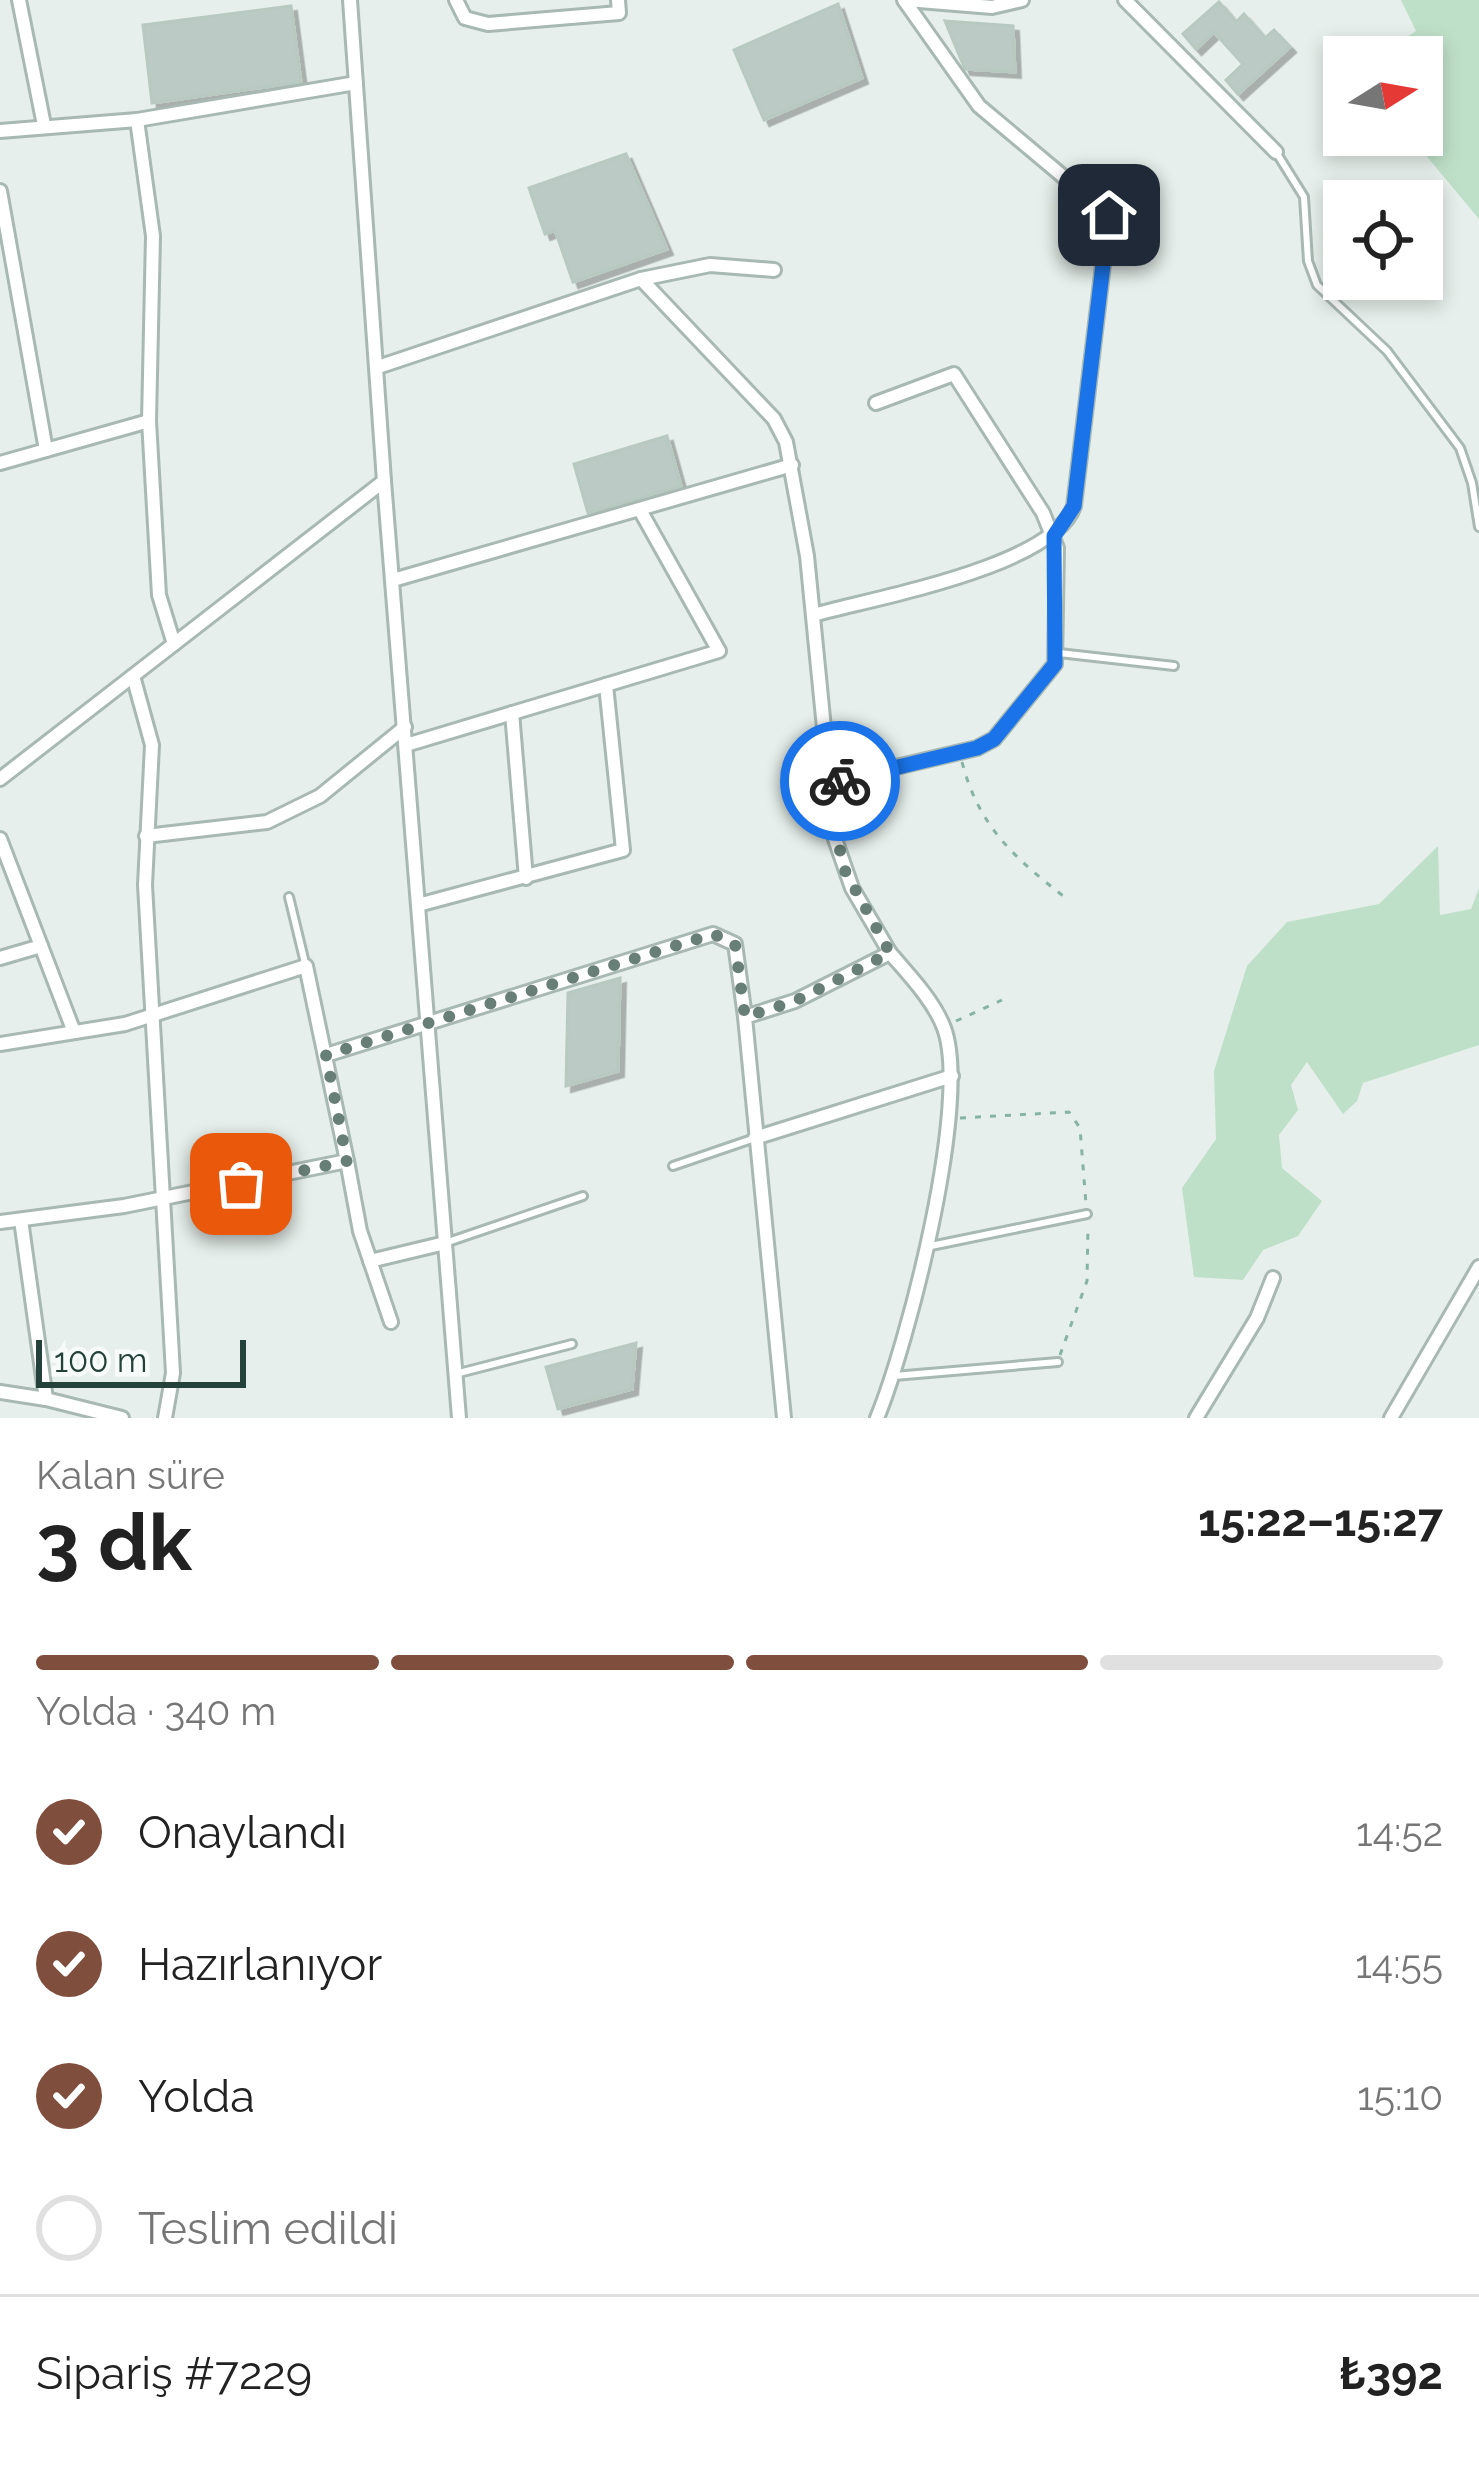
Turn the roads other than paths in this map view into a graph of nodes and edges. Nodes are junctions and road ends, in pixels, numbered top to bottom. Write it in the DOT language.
graph roads {
  1 [pos="19,0"];
  2 [pos="350,0"];
  3 [pos="456,0"];
  4 [pos="618,0"];
  5 [pos="906,0"];
  6 [pos="1022,0"];
  7 [pos="1125,0"];
  8 [pos="356,83"];
  9 [pos="137,119"];
  10 [pos="44,125"];
  11 [pos="0,131"];
  12 [pos="1276,152"];
  13 [pos="0,191"];
  14 [pos="774,270"];
  15 [pos="641,279"];
  16 [pos="378,367"];
  17 [pos="876,403"];
  18 [pos="149,421"];
  19 [pos="46,450"];
  20 [pos="0,463"];
  21 [pos="792,465"];
  22 [pos="385,482"];
  23 [pos="640,510"];
  24 [pos="1479,527"];
  25 [pos="1054,536"];
  26 [pos="393,580"];
  27 [pos="813,615"];
  28 [pos="174,644"];
  29 [pos="1059,653"];
  30 [pos="1174,666"];
  31 [pos="133,676"];
  32 [pos="606,685"];
  33 [pos="512,713"];
  34 [pos="405,727"];
  35 [pos="406,745"];
  36 [pos="0,778"];
  37 [pos="828,783"];
  38 [pos="146,836"];
  39 [pos="0,839"];
  40 [pos="526,878"];
  41 [pos="289,897"];
  42 [pos="418,905"];
  43 [pos="41,946"];
  44 [pos="890,953"];
  45 [pos="0,958"];
  46 [pos="306,966"];
  47 [pos="155,1014"];
  48 [pos="745,1017"];
  49 [pos="426,1025"];
  50 [pos="74,1032"];
  51 [pos="0,1043"];
  52 [pos="326,1055"];
  53 [pos="952,1076"];
  54 [pos="755,1138"];
  55 [pos="347,1161"];
  56 [pos="673,1166"];
  57 [pos="584,1196"];
  58 [pos="160,1199"];
  59 [pos="1087,1214"];
  60 [pos="21,1220"];
  61 [pos="0,1222"];
  62 [pos="445,1243"];
  63 [pos="923,1247"];
  64 [pos="370,1261"];
  65 [pos="1479,1267"];
  66 [pos="1273,1278"];
  67 [pos="391,1322"];
  68 [pos="572,1345"];
  69 [pos="1058,1362"];
  70 [pos="455,1374"];
  71 [pos="890,1377"];
  72 [pos="0,1392"];
  73 [pos="46,1399"];
  74 [pos="122,1418"];
  75 [pos="165,1418"];
  76 [pos="459,1418"];
  77 [pos="784,1418"];
  78 [pos="877,1418"];
  79 [pos="1196,1418"];
  80 [pos="1391,1418"];
  1 -- 10 [label="street"];
  2 -- 8 [label="street"];
  3 -- 4 [label="street"];
  5 -- 6 [label="street"];
  5 -- 25 [label="street"];
  7 -- 12 [label="street"];
  8 -- 9 [label="street"];
  8 -- 16 [label="street"];
  9 -- 10 [label="street"];
  9 -- 18 [label="street"];
  10 -- 11 [label="street"];
  12 -- 24 [label="lane"];
  13 -- 19 [label="street"];
  14 -- 15 [label="street"];
  15 -- 16 [label="street"];
  15 -- 21 [label="street"];
  16 -- 22 [label="street"];
  17 -- 25 [label="street"];
  18 -- 19 [label="street"];
  18 -- 28 [label="street"];
  19 -- 20 [label="street"];
  21 -- 23 [label="street"];
  21 -- 27 [label="street"];
  22 -- 26 [label="street"];
  22 -- 28 [label="street"];
  23 -- 26 [label="street"];
  23 -- 32 [label="street"];
  25 -- 27 [label="street"];
  25 -- 29 [label="street"];
  26 -- 34 [label="street"];
  27 -- 37 [label="street"];
  28 -- 31 [label="street"];
  29 -- 30 [label="lane"];
  29 -- 37 [label="street"];
  31 -- 36 [label="street"];
  31 -- 38 [label="street"];
  32 -- 33 [label="street"];
  32 -- 40 [label="street"];
  33 -- 35 [label="street"];
  33 -- 40 [label="street"];
  34 -- 35 [label="street"];
  34 -- 38 [label="street"];
  35 -- 42 [label="street"];
  37 -- 44 [label="street"];
  38 -- 47 [label="street"];
  39 -- 43 [label="street"];
  40 -- 42 [label="street"];
  41 -- 46 [label="lane"];
  42 -- 49 [label="street"];
  43 -- 45 [label="street"];
  43 -- 50 [label="street"];
  44 -- 48 [label="street"];
  44 -- 53 [label="street"];
  46 -- 47 [label="street"];
  46 -- 52 [label="street"];
  47 -- 50 [label="street"];
  47 -- 58 [label="street"];
  48 -- 49 [label="street"];
  48 -- 54 [label="street"];
  49 -- 52 [label="street"];
  49 -- 62 [label="street"];
  50 -- 51 [label="street"];
  52 -- 55 [label="street"];
  53 -- 54 [label="street"];
  53 -- 63 [label="street"];
  54 -- 56 [label="lane"];
  54 -- 77 [label="street"];
  55 -- 58 [label="street"];
  55 -- 64 [label="street"];
  57 -- 62 [label="lane"];
  58 -- 60 [label="street"];
  58 -- 75 [label="street"];
  59 -- 63 [label="lane"];
  60 -- 61 [label="street"];
  60 -- 73 [label="street"];
  62 -- 64 [label="street"];
  62 -- 70 [label="street"];
  63 -- 71 [label="street"];
  64 -- 67 [label="street"];
  65 -- 80 [label="street"];
  66 -- 79 [label="street"];
  68 -- 70 [label="lane"];
  69 -- 71 [label="lane"];
  70 -- 76 [label="street"];
  71 -- 78 [label="street"];
  72 -- 73 [label="street"];
  73 -- 74 [label="street"];
}
